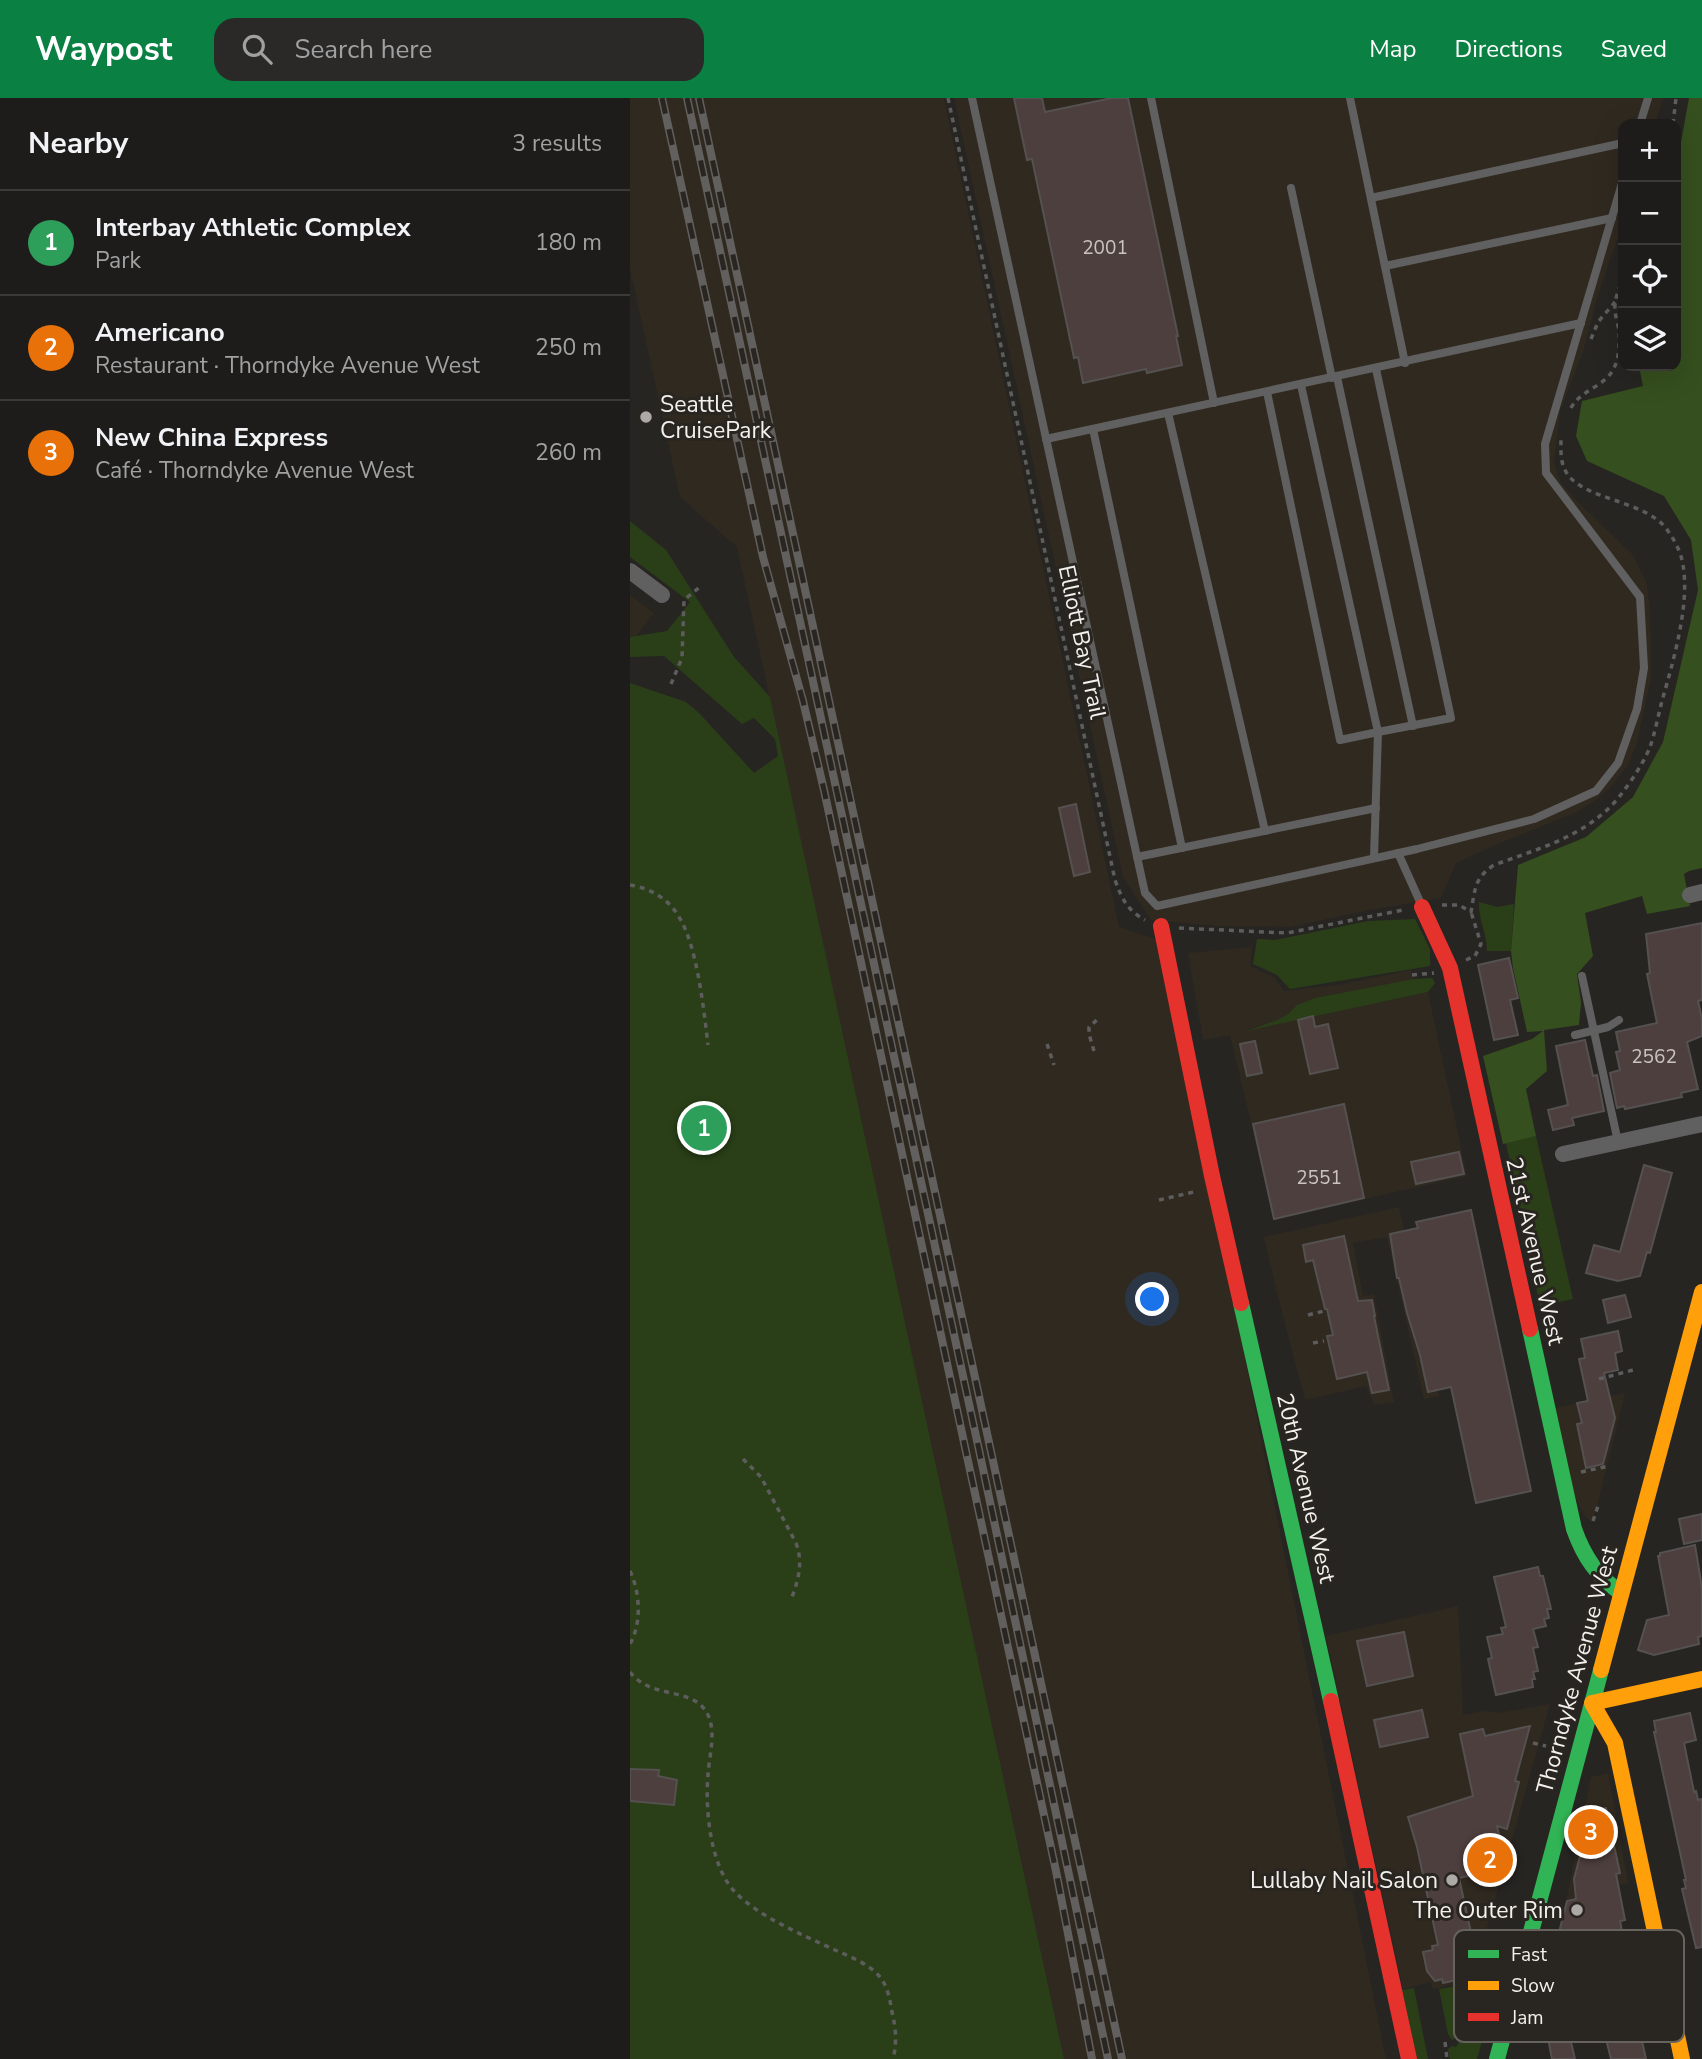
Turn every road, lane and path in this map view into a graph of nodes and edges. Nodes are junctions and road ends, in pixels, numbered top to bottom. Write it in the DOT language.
graph roads {
  1 [pos="948,98"];
  2 [pos="972,98"];
  3 [pos="1151,98"];
  4 [pos="1350,98"];
  5 [pos="1648,98"];
  6 [pos="1676,98"];
  7 [pos="1642,119"];
  8 [pos="1674,119"];
  9 [pos="1618,144"];
  10 [pos="1622,182"];
  11 [pos="1291,188"];
  12 [pos="1371,198"];
  13 [pos="1612,218"];
  14 [pos="1385,266"];
  15 [pos="1618,295"];
  16 [pos="1616,302"];
  17 [pos="1581,323"];
  18 [pos="1588,346"];
  19 [pos="1405,363"];
  20 [pos="1376,369"];
  21 [pos="1334,378"];
  22 [pos="1301,385"];
  23 [pos="1575,391"];
  24 [pos="1267,392"];
  25 [pos="1214,403"];
  26 [pos="1168,413"];
  27 [pos="1093,429"];
  28 [pos="1561,435"];
  29 [pos="1046,439"];
  30 [pos="630,571"];
  31 [pos="701,586"];
  32 [pos="662,595"];
  33 [pos="671,684"];
  34 [pos="1412,726"];
  35 [pos="1378,733"];
  36 [pos="1376,808"];
  37 [pos="1265,831"];
  38 [pos="1182,848"];
  39 [pos="1398,853"];
  40 [pos="1137,858"];
  41 [pos="1374,858"];
  42 [pos="630,885"];
  43 [pos="1449,904"];
  44 [pos="1415,908"];
  45 [pos="1471,912"];
  46 [pos="1161,926"];
  47 [pos="1461,962"];
  48 [pos="1412,975"];
  49 [pos="1582,976"];
  50 [pos="1439,981"];
  51 [pos="1099,1018"];
  52 [pos="1619,1020"];
  53 [pos="1593,1031"];
  54 [pos="1575,1035"];
  55 [pos="1047,1044"];
  56 [pos="708,1045"];
  57 [pos="1094,1051"];
  58 [pos="1054,1065"];
  59 [pos="1702,1124"];
  60 [pos="1618,1142"];
  61 [pos="1563,1154"];
  62 [pos="1214,1186"];
  63 [pos="1159,1200"];
  64 [pos="1702,1292"];
  65 [pos="1324,1311"];
  66 [pos="1308,1315"];
  67 [pos="1324,1341"];
  68 [pos="1313,1343"];
  69 [pos="1633,1370"];
  70 [pos="1599,1379"];
  71 [pos="743,1459"];
  72 [pos="1609,1466"];
  73 [pos="1584,1471"];
  74 [pos="1598,1506"];
  75 [pos="1592,1522"];
  76 [pos="630,1571"];
  77 [pos="1622,1593"];
  78 [pos="792,1597"];
  79 [pos="630,1644"];
  80 [pos="630,1672"];
  81 [pos="1702,1679"];
  82 [pos="1592,1703"];
  83 [pos="1533,1743"];
  84 [pos="1546,1746"];
  85 [pos="1531,1930"];
  86 [pos="1655,1930"];
  87 [pos="1445,2042"];
  88 [pos="1502,2042"];
  89 [pos="892,2059"];
  90 [pos="1409,2059"];
  91 [pos="1447,2059"];
  92 [pos="1497,2059"];
  1 -- 46 [label="path, Elliott Bay Trail"];
  2 -- 29 [label="lane"];
  3 -- 25 [label="lane"];
  4 -- 12 [label="lane"];
  5 -- 7 [label="lane"];
  6 -- 8 [label="path"];
  9 -- 12 [label="lane"];
  10 -- 13 [label="lane"];
  11 -- 21 [label="lane"];
  12 -- 14 [label="lane"];
  13 -- 14 [label="lane"];
  13 -- 17 [label="lane"];
  14 -- 19 [label="lane"];
  15 -- 16 [label="path"];
  16 -- 18 [label="path"];
  16 -- 23 [label="path"];
  17 -- 19 [label="lane"];
  17 -- 39 [label="lane"];
  19 -- 20 [label="lane"];
  20 -- 21 [label="lane"];
  20 -- 34 [label="lane"];
  21 -- 22 [label="lane"];
  21 -- 34 [label="lane"];
  22 -- 24 [label="lane"];
  22 -- 35 [label="lane"];
  24 -- 25 [label="lane"];
  24 -- 35 [label="lane"];
  25 -- 26 [label="lane"];
  26 -- 27 [label="lane"];
  26 -- 37 [label="lane"];
  27 -- 29 [label="lane"];
  27 -- 38 [label="lane"];
  28 -- 45 [label="path"];
  29 -- 40 [label="lane"];
  30 -- 32 [label="street"];
  31 -- 33 [label="path"];
  34 -- 35 [label="lane"];
  35 -- 36 [label="lane"];
  36 -- 37 [label="lane"];
  36 -- 41 [label="lane"];
  37 -- 38 [label="lane"];
  38 -- 40 [label="lane"];
  39 -- 41 [label="lane"];
  39 -- 44 [label="lane"];
  40 -- 41 [label="lane"];
  42 -- 56 [label="path"];
  43 -- 45 [label="path"];
  44 -- 46 [label="path, Elliott Bay Trail"];
  44 -- 77 [label="street, 21st Avenue West"];
  45 -- 47 [label="path"];
  46 -- 62 [label="street, 20th Avenue West"];
  48 -- 50 [label="path"];
  49 -- 53 [label="lane"];
  51 -- 57 [label="path"];
  52 -- 53 [label="lane"];
  53 -- 54 [label="lane"];
  53 -- 60 [label="lane"];
  55 -- 58 [label="path"];
  59 -- 60 [label="street"];
  60 -- 61 [label="street"];
  62 -- 63 [label="path"];
  62 -- 90 [label="street, 20th Avenue West"];
  64 -- 77 [label="street, Thorndyke Avenue West"];
  65 -- 66 [label="path"];
  67 -- 68 [label="path"];
  69 -- 70 [label="path"];
  71 -- 78 [label="path"];
  72 -- 73 [label="path"];
  74 -- 75 [label="path"];
  76 -- 79 [label="path"];
  77 -- 82 [label="street, Thorndyke Avenue West"];
  80 -- 89 [label="path"];
  81 -- 82 [label="street"];
  82 -- 85 [label="street, Thorndyke Avenue West"];
  82 -- 86 [label="street"];
  83 -- 84 [label="path"];
  87 -- 91 [label="path"];
  88 -- 92 [label="street, Thorndyke Avenue West"];
}
